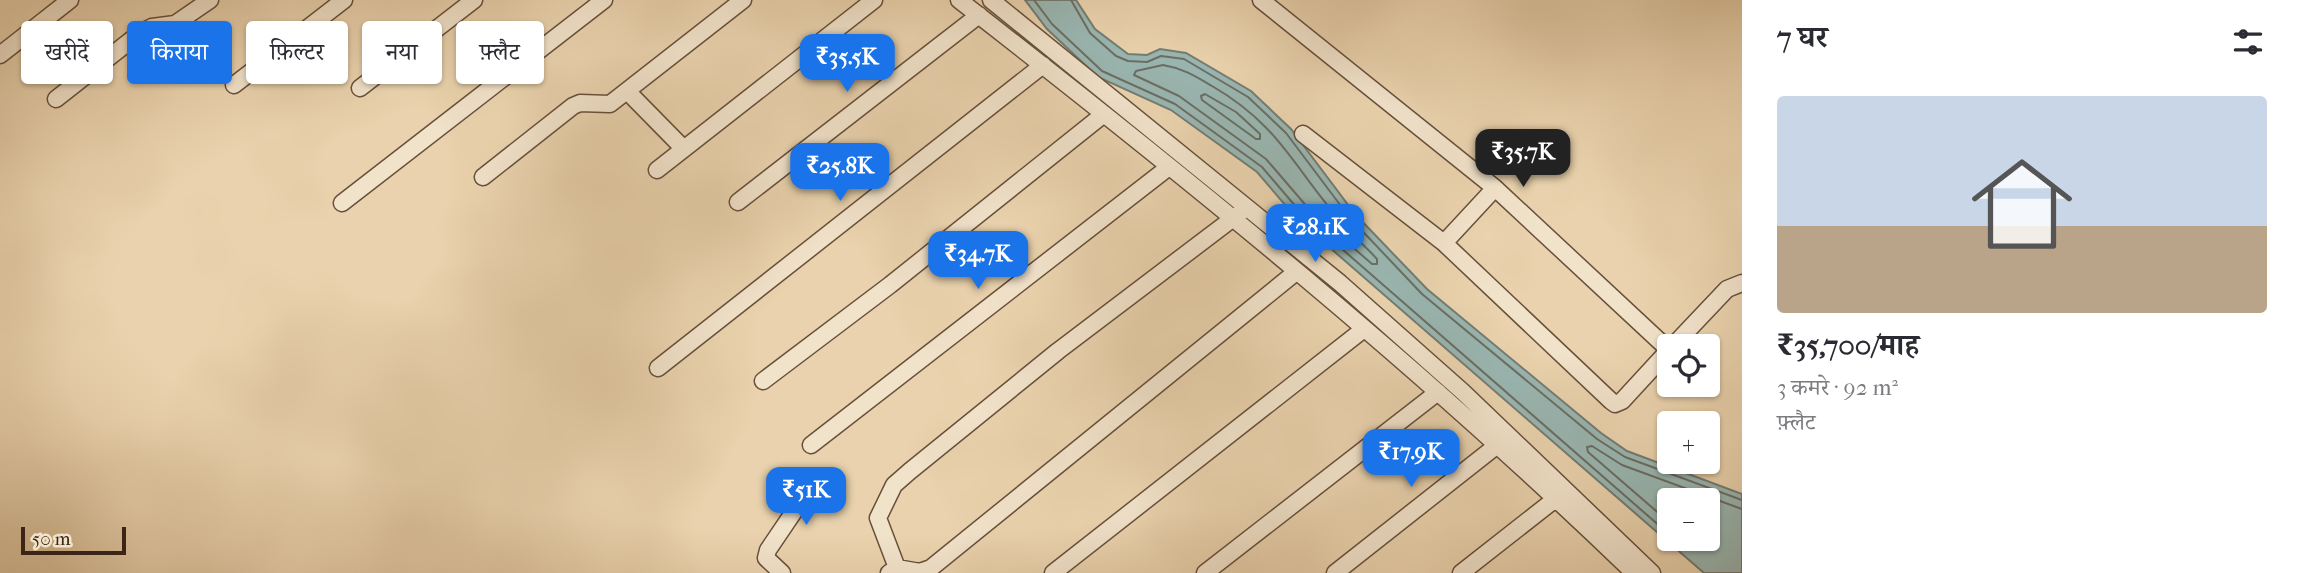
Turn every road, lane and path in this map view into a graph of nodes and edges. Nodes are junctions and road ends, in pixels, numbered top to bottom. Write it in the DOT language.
graph roads {
  1 [pos="70,0"];
  2 [pos="210,0"];
  3 [pos="344,0"];
  4 [pos="474,0"];
  5 [pos="604,0"];
  6 [pos="743,0"];
  7 [pos="874,0"];
  8 [pos="959,0"];
  9 [pos="991,0"];
  10 [pos="1261,0"];
  11 [pos="979,15"];
  12 [pos="0,55"];
  13 [pos="1043,65"];
  14 [pos="234,85"];
  15 [pos="360,88"];
  16 [pos="627,91"];
  17 [pos="56,99"];
  18 [pos="1104,114"];
  19 [pos="1303,134"];
  20 [pos="684,149"];
  21 [pos="1169,167"];
  22 [pos="657,170"];
  23 [pos="483,177"];
  24 [pos="1495,188"];
  25 [pos="738,202"];
  26 [pos="342,203"];
  27 [pos="1248,207"];
  28 [pos="1232,219"];
  29 [pos="1444,243"];
  30 [pos="1296,272"];
  31 [pos="1742,283"];
  32 [pos="1364,329"];
  33 [pos="1684,334"];
  34 [pos="658,368"];
  35 [pos="762,381"];
  36 [pos="1437,392"];
  37 [pos="1504,440"];
  38 [pos="811,445"];
  39 [pos="816,479"];
  40 [pos="1562,494"];
  41 [pos="893,570"];
  42 [pos="782,573"];
  43 [pos="1053,573"];
  44 [pos="1205,573"];
  45 [pos="1335,573"];
  46 [pos="1461,573"];
  47 [pos="1634,573"];
  48 [pos="1652,573"];
  1 -- 12 [label="street"];
  2 -- 17 [label="street"];
  3 -- 14 [label="street"];
  4 -- 15 [label="street"];
  5 -- 26 [label="street"];
  6 -- 16 [label="street"];
  7 -- 20 [label="street"];
  8 -- 11 [label="street"];
  9 -- 27 [label="street"];
  10 -- 24 [label="street"];
  11 -- 13 [label="street"];
  11 -- 25 [label="street"];
  13 -- 18 [label="street"];
  13 -- 34 [label="street"];
  16 -- 20 [label="street"];
  16 -- 23 [label="street"];
  18 -- 21 [label="street"];
  18 -- 35 [label="street"];
  19 -- 29 [label="street"];
  20 -- 22 [label="street"];
  21 -- 28 [label="street"];
  21 -- 38 [label="street"];
  24 -- 29 [label="street"];
  24 -- 29 [label="street"];
  27 -- 28 [label="street"];
  27 -- 37 [label="street"];
  28 -- 30 [label="street"];
  28 -- 41 [label="street"];
  30 -- 32 [label="street"];
  30 -- 41 [label="street"];
  31 -- 33 [label="street"];
  32 -- 36 [label="street"];
  32 -- 43 [label="street"];
  36 -- 37 [label="street"];
  36 -- 44 [label="street"];
  37 -- 40 [label="street"];
  37 -- 45 [label="street"];
  39 -- 42 [label="street"];
  40 -- 46 [label="street"];
  40 -- 47 [label="street"];
  40 -- 48 [label="street"];
}
